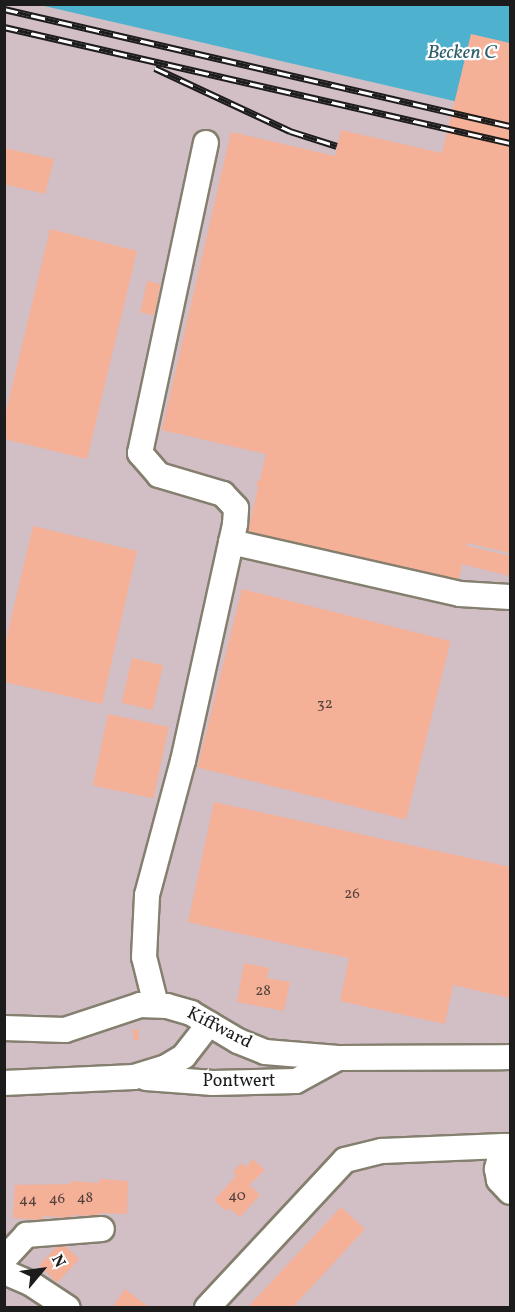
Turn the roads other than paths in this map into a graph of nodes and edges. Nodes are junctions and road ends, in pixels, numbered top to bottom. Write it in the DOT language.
graph roads {
  1 [pos="206,143"];
  2 [pos="231,542"];
  3 [pos="510,597"];
  4 [pos="156,1005"];
  5 [pos="209,1023"];
  6 [pos="4,1028"];
  7 [pos="510,1057"];
  8 [pos="338,1059"];
  9 [pos="134,1077"];
  10 [pos="4,1083"];
  11 [pos="507,1146"];
  12 [pos="510,1192"];
  13 [pos="102,1229"];
  14 [pos="4,1259"];
  15 [pos="4,1272"];
  16 [pos="68,1308"];
  17 [pos="207,1308"];
  1 -- 2 [label="street"];
  2 -- 3 [label="street"];
  2 -- 4 [label="street"];
  4 -- 5 [label="street, Kiffward"];
  4 -- 6 [label="street, Kiffward"];
  5 -- 8 [label="street, Kiffward"];
  5 -- 9 [label="street, Pontwert"];
  7 -- 8 [label="street, Kiffward"];
  8 -- 9 [label="street, Pontwert"];
  9 -- 10 [label="street, Pontwert"];
  11 -- 12 [label="street"];
  11 -- 17 [label="street"];
  13 -- 14 [label="street"];
  15 -- 16 [label="street"];
}
